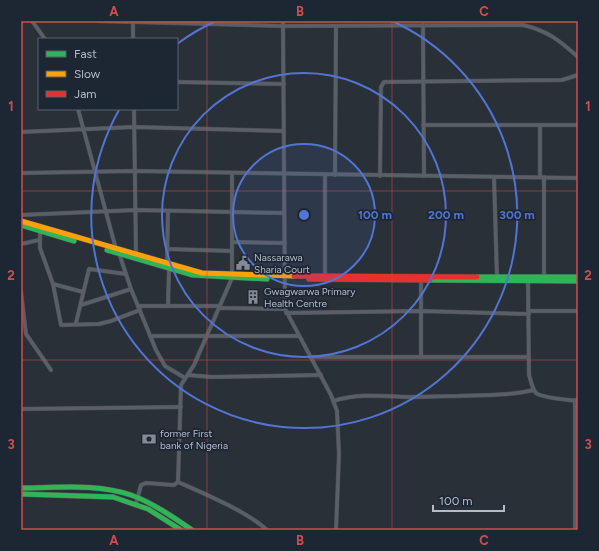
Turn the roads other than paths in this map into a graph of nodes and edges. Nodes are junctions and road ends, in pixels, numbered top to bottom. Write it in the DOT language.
graph roads {
  1 [pos="32,21"];
  2 [pos="98,21"];
  3 [pos="283,21"];
  4 [pos="155,22"];
  5 [pos="133,23"];
  6 [pos="405,23"];
  7 [pos="523,23"];
  8 [pos="423,25"];
  9 [pos="283,26"];
  10 [pos="336,26"];
  11 [pos="44,38"];
  12 [pos="133,38"];
  13 [pos="578,57"];
  14 [pos="578,74"];
  15 [pos="423,81"];
  16 [pos="178,82"];
  17 [pos="284,84"];
  18 [pos="78,110"];
  19 [pos="134,110"];
  20 [pos="423,125"];
  21 [pos="540,125"];
  22 [pos="578,125"];
  23 [pos="134,127"];
  24 [pos="83,128"];
  25 [pos="284,131"];
  26 [pos="21,132"];
  27 [pos="134,171"];
  28 [pos="94,172"];
  29 [pos="21,173"];
  30 [pos="232,173"];
  31 [pos="284,174"];
  32 [pos="325,175"];
  33 [pos="335,175"];
  34 [pos="380,176"];
  35 [pos="424,176"];
  36 [pos="494,177"];
  37 [pos="542,177"];
  38 [pos="578,178"];
  39 [pos="136,210"];
  40 [pos="168,211"];
  41 [pos="232,212"];
  42 [pos="105,213"];
  43 [pos="284,213"];
  44 [pos="21,215"];
  45 [pos="21,221"];
  46 [pos="21,225"];
  47 [pos="40,232"];
  48 [pos="39,240"];
  49 [pos="232,242"];
  50 [pos="285,243"];
  51 [pos="21,244"];
  52 [pos="167,250"];
  53 [pos="118,251"];
  54 [pos="232,251"];
  55 [pos="136,255"];
  56 [pos="168,267"];
  57 [pos="126,274"];
  58 [pos="232,276"];
  59 [pos="325,276"];
  60 [pos="544,277"];
  61 [pos="285,278"];
  62 [pos="578,278"];
  63 [pos="497,279"];
  64 [pos="420,280"];
  65 [pos="528,281"];
  66 [pos="578,282"];
  67 [pos="53,284"];
  68 [pos="131,289"];
  69 [pos="21,292"];
  70 [pos="83,292"];
  71 [pos="81,305"];
  72 [pos="138,306"];
  73 [pos="168,306"];
  74 [pos="219,307"];
  75 [pos="140,310"];
  76 [pos="286,311"];
  77 [pos="420,311"];
  78 [pos="578,311"];
  79 [pos="529,312"];
  80 [pos="76,323"];
  81 [pos="23,334"];
  82 [pos="150,336"];
  83 [pos="299,336"];
  84 [pos="208,337"];
  85 [pos="421,356"];
  86 [pos="310,357"];
  87 [pos="529,357"];
  88 [pos="51,370"];
  89 [pos="188,375"];
  90 [pos="321,375"];
  91 [pos="185,378"];
  92 [pos="534,390"];
  93 [pos="577,400"];
  94 [pos="333,401"];
  95 [pos="181,408"];
  96 [pos="21,409"];
  97 [pos="178,482"];
  98 [pos="21,488"];
  99 [pos="21,494"];
  100 [pos="137,498"];
  101 [pos="136,504"];
  102 [pos="577,505"];
  103 [pos="181,530"];
  104 [pos="192,530"];
  105 [pos="267,530"];
  106 [pos="336,530"];
  107 [pos="575,530"];
  1 -- 11 [label="street"];
  2 -- 5 [label="street"];
  3 -- 9 [label="street"];
  4 -- 5 [label="street"];
  4 -- 9 [label="street"];
  5 -- 12 [label="street"];
  6 -- 8 [label="street"];
  6 -- 10 [label="street"];
  7 -- 8 [label="street"];
  7 -- 13 [label="street"];
  8 -- 15 [label="street"];
  9 -- 10 [label="street"];
  9 -- 17 [label="street"];
  10 -- 33 [label="street"];
  14 -- 15 [label="street"];
  15 -- 20 [label="street"];
  15 -- 34 [label="street"];
  16 -- 17 [label="street"];
  17 -- 25 [label="street"];
  18 -- 24 [label="street"];
  19 -- 23 [label="street"];
  20 -- 21 [label="street"];
  20 -- 35 [label="street"];
  21 -- 22 [label="street"];
  21 -- 37 [label="street"];
  23 -- 24 [label="street"];
  23 -- 25 [label="street"];
  23 -- 27 [label="street"];
  24 -- 26 [label="street"];
  24 -- 28 [label="street"];
  25 -- 31 [label="street"];
  27 -- 28 [label="street"];
  27 -- 30 [label="street"];
  27 -- 39 [label="street"];
  28 -- 29 [label="street"];
  28 -- 42 [label="street"];
  30 -- 31 [label="street"];
  30 -- 41 [label="street"];
  31 -- 32 [label="street"];
  31 -- 43 [label="street"];
  32 -- 33 [label="street"];
  32 -- 59 [label="street"];
  33 -- 34 [label="street"];
  34 -- 35 [label="street"];
  35 -- 36 [label="street"];
  36 -- 37 [label="street"];
  36 -- 63 [label="street"];
  37 -- 38 [label="street"];
  37 -- 60 [label="street"];
  39 -- 40 [label="street"];
  39 -- 42 [label="street"];
  39 -- 55 [label="street"];
  40 -- 41 [label="street"];
  40 -- 52 [label="street"];
  41 -- 43 [label="street"];
  41 -- 49 [label="street"];
  42 -- 44 [label="street"];
  42 -- 53 [label="street"];
  43 -- 50 [label="street"];
  45 -- 53 [label="street"];
  46 -- 47 [label="street"];
  47 -- 48 [label="street"];
  47 -- 53 [label="street"];
  48 -- 51 [label="street"];
  48 -- 67 [label="street"];
  49 -- 50 [label="street"];
  49 -- 54 [label="street"];
  50 -- 61 [label="street"];
  52 -- 54 [label="street"];
  52 -- 56 [label="street"];
  53 -- 55 [label="street"];
  53 -- 56 [label="street"];
  53 -- 57 [label="street"];
  54 -- 58 [label="street"];
  55 -- 56 [label="street"];
  56 -- 58 [label="street"];
  56 -- 73 [label="street"];
  57 -- 68 [label="street"];
  57 -- 70 [label="street"];
  58 -- 61 [label="street"];
  58 -- 74 [label="street"];
  59 -- 61 [label="street"];
  59 -- 63 [label="street"];
  60 -- 62 [label="street"];
  60 -- 63 [label="street"];
  61 -- 64 [label="street"];
  61 -- 76 [label="street"];
  63 -- 64 [label="street"];
  63 -- 65 [label="street"];
  64 -- 77 [label="street"];
  65 -- 66 [label="street"];
  65 -- 79 [label="street"];
  67 -- 70 [label="street"];
  67 -- 80 [label="street"];
  68 -- 71 [label="street"];
  68 -- 72 [label="street"];
  69 -- 81 [label="street"];
  70 -- 71 [label="street"];
  71 -- 80 [label="street"];
  72 -- 73 [label="street"];
  72 -- 75 [label="street"];
  73 -- 74 [label="street"];
  74 -- 76 [label="street"];
  74 -- 84 [label="street"];
  75 -- 80 [label="street"];
  75 -- 82 [label="street"];
  76 -- 77 [label="street"];
  76 -- 83 [label="street"];
  77 -- 79 [label="street"];
  77 -- 85 [label="street"];
  78 -- 79 [label="street"];
  79 -- 87 [label="street"];
  81 -- 88 [label="street"];
  82 -- 84 [label="street"];
  82 -- 91 [label="street"];
  83 -- 84 [label="street"];
  83 -- 86 [label="street"];
  84 -- 89 [label="street"];
  85 -- 86 [label="street"];
  85 -- 87 [label="street"];
  86 -- 90 [label="street"];
  87 -- 92 [label="street"];
  89 -- 90 [label="street"];
  89 -- 91 [label="street"];
  90 -- 94 [label="street"];
  91 -- 95 [label="street"];
  92 -- 93 [label="street"];
  92 -- 94 [label="street"];
  93 -- 102 [label="street"];
  94 -- 106 [label="street"];
  95 -- 96 [label="street"];
  95 -- 97 [label="street"];
  97 -- 100 [label="street"];
  97 -- 105 [label="street"];
  98 -- 100 [label="street"];
  99 -- 101 [label="street"];
  100 -- 101 [label="street"];
  100 -- 104 [label="street"];
  101 -- 103 [label="street"];
  102 -- 107 [label="street"];
}
